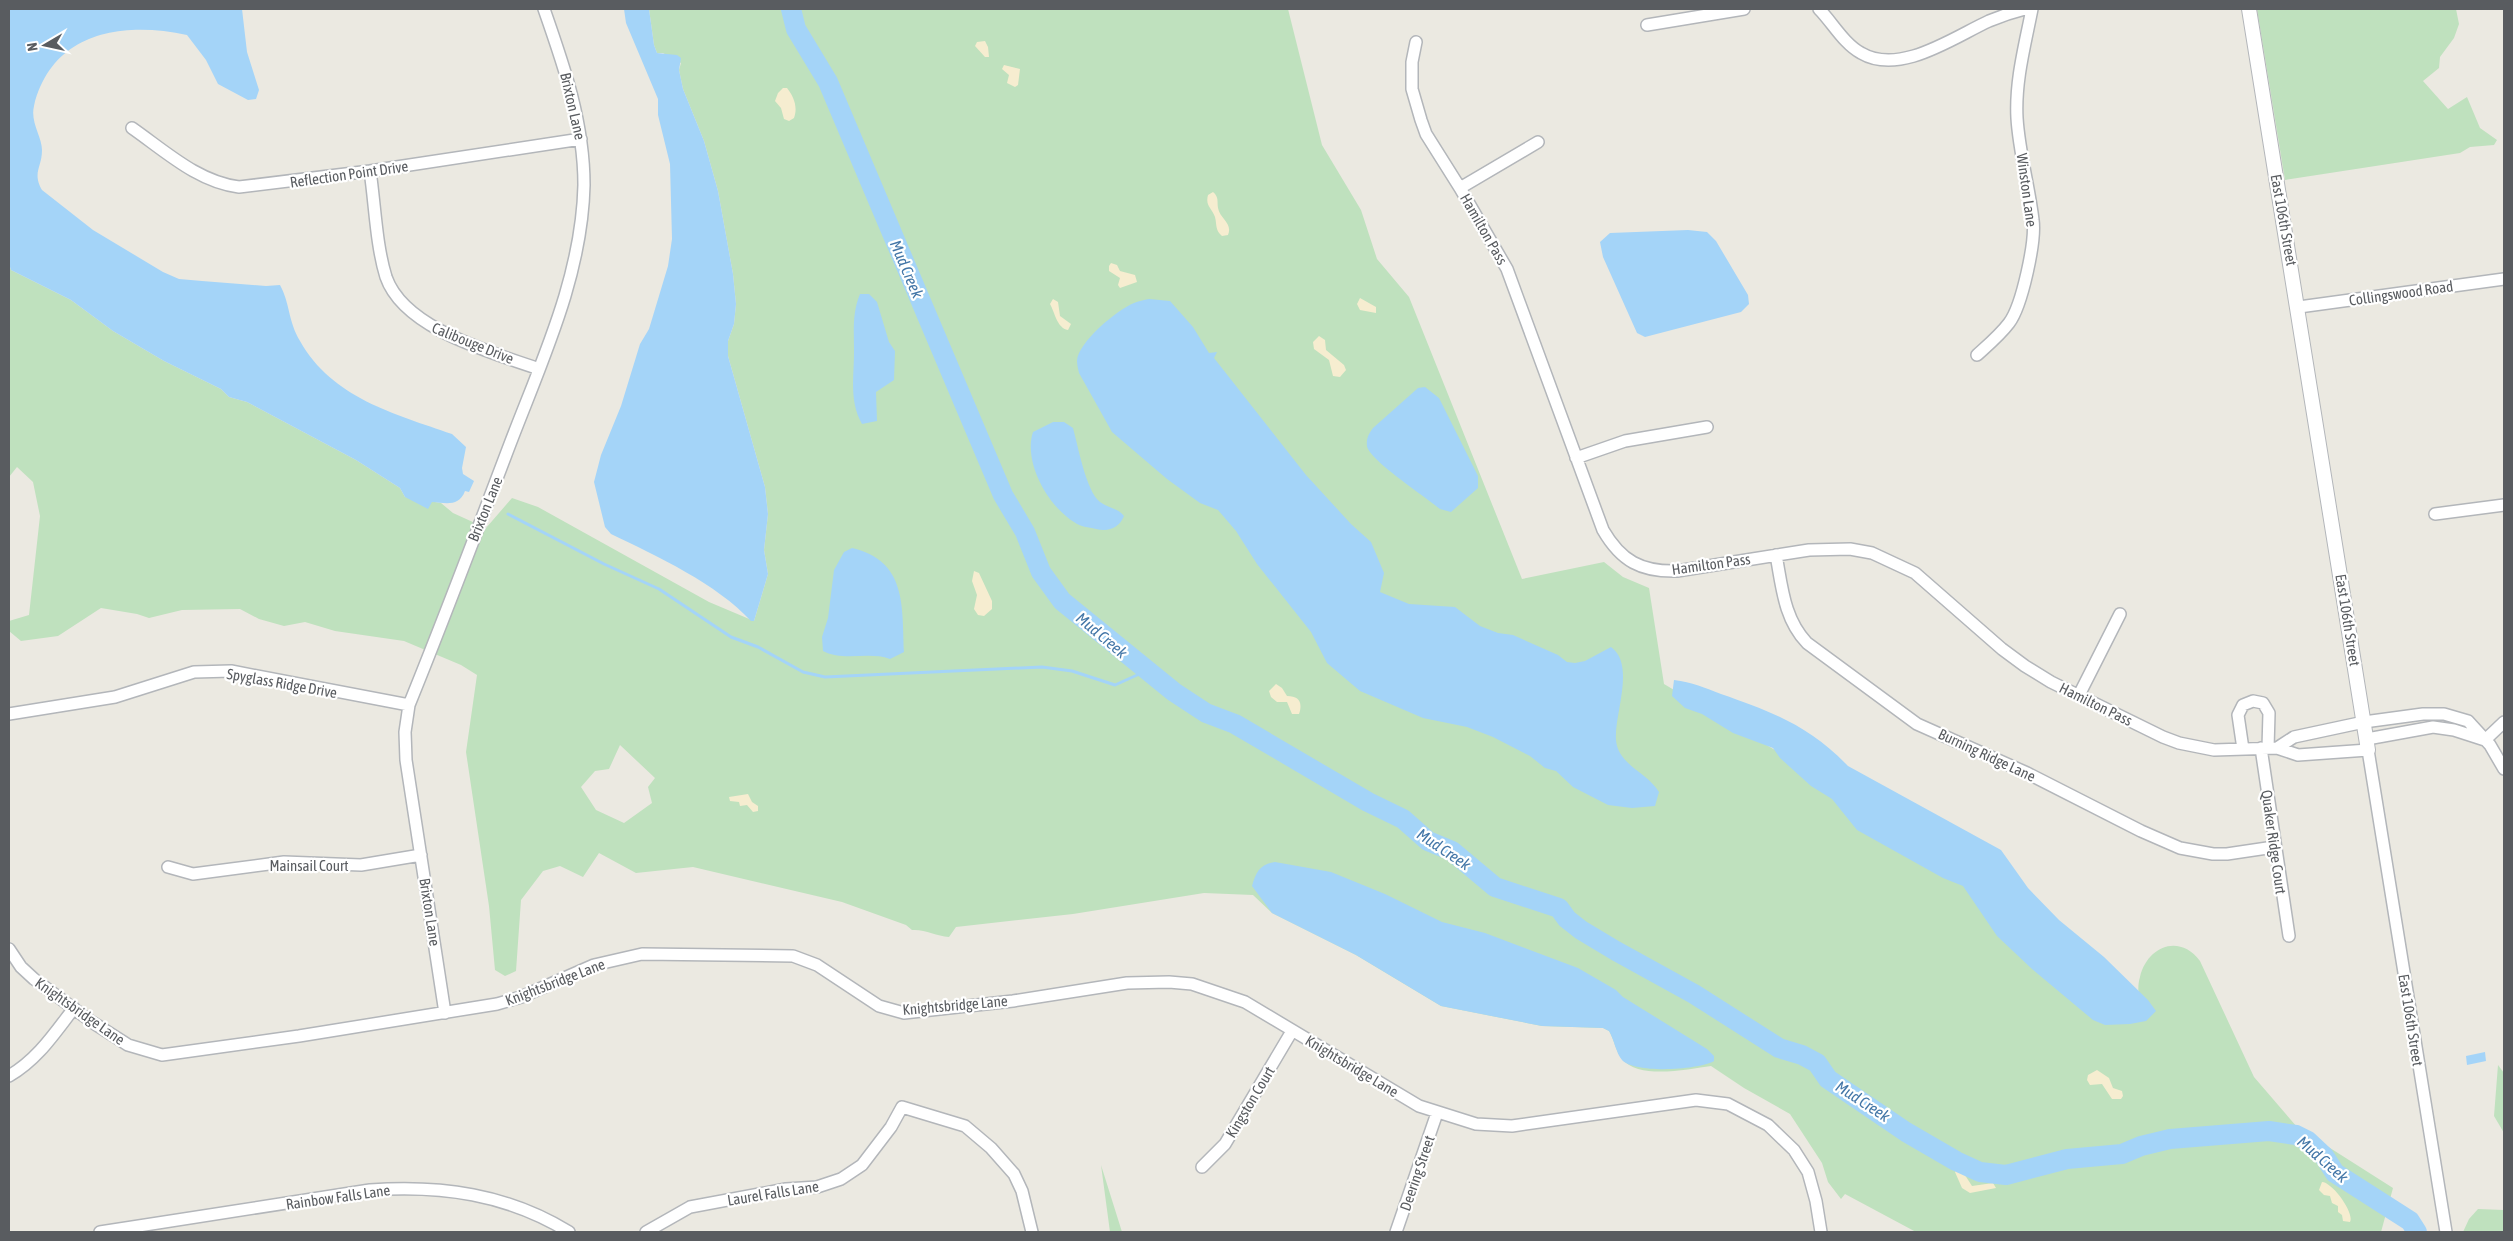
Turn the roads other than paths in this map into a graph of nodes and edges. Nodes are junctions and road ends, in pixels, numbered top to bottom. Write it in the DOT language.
graph roads {
  1 [pos="544,9"];
  2 [pos="1744,9"];
  3 [pos="1819,9"];
  4 [pos="2025,9"];
  5 [pos="2032,9"];
  6 [pos="2249,9"];
  7 [pos="1647,25"];
  8 [pos="1416,42"];
  9 [pos="132,128"];
  10 [pos="581,139"];
  11 [pos="1538,142"];
  12 [pos="370,171"];
  13 [pos="1460,188"];
  14 [pos="2504,279"];
  15 [pos="2298,307"];
  16 [pos="1977,355"];
  17 [pos="539,370"];
  18 [pos="1707,427"];
  19 [pos="1576,458"];
  20 [pos="2504,505"];
  21 [pos="2435,514"];
  22 [pos="1776,555"];
  23 [pos="2120,614"];
  24 [pos="2079,695"];
  25 [pos="409,705"];
  26 [pos="9,714"];
  27 [pos="2364,722"];
  28 [pos="2504,722"];
  29 [pos="2485,740"];
  30 [pos="2368,744"];
  31 [pos="2269,748"];
  32 [pos="2243,749"];
  33 [pos="2504,768"];
  34 [pos="2274,848"];
  35 [pos="421,855"];
  36 [pos="168,867"];
  37 [pos="2289,936"];
  38 [pos="9,948"];
  39 [pos="74,1008"];
  40 [pos="445,1013"];
  41 [pos="1292,1031"];
  42 [pos="9,1076"];
  43 [pos="1437,1113"];
  44 [pos="1202,1168"];
  45 [pos="2445,1229"];
  46 [pos="100,1232"];
  47 [pos="569,1232"];
  48 [pos="646,1232"];
  49 [pos="1032,1232"];
  50 [pos="1396,1232"];
  51 [pos="1821,1232"];
  1 -- 10 [label="street, Brixton Lane"];
  2 -- 7 [label="street"];
  3 -- 4 [label="street"];
  5 -- 16 [label="street, Winston Lane"];
  6 -- 15 [label="street, East 106th Street"];
  8 -- 13 [label="street, Hamilton Pass"];
  9 -- 12 [label="street, Reflection Point Drive"];
  10 -- 12 [label="street, Reflection Point Drive"];
  10 -- 17 [label="street, Brixton Lane"];
  11 -- 13 [label="street"];
  12 -- 17 [label="street, Calibouge Drive"];
  13 -- 19 [label="street, Hamilton Pass"];
  14 -- 15 [label="street, Collingswood Road"];
  15 -- 27 [label="street, East 106th Street"];
  17 -- 25 [label="street, Brixton Lane"];
  18 -- 19 [label="street"];
  19 -- 22 [label="street, Hamilton Pass"];
  20 -- 21 [label="street"];
  22 -- 24 [label="street, Hamilton Pass"];
  22 -- 34 [label="street, Burning Ridge Lane"];
  23 -- 24 [label="street"];
  24 -- 32 [label="street, Hamilton Pass"];
  25 -- 26 [label="street, Spyglass Ridge Drive"];
  25 -- 35 [label="street, Brixton Lane"];
  27 -- 29 [label="street, Hamilton Pass"];
  27 -- 30 [label="street, East 106th Street"];
  27 -- 31 [label="street, Hamilton Pass"];
  28 -- 29 [label="street"];
  29 -- 30 [label="street, Hamilton Pass"];
  29 -- 33 [label="street, Hamilton Pass"];
  30 -- 31 [label="street, Hamilton Pass"];
  30 -- 45 [label="street, East 106th Street"];
  31 -- 32 [label="street, Hamilton Pass"];
  31 -- 32 [label="street, Quaker Ridge Court"];
  31 -- 34 [label="street, Quaker Ridge Court"];
  34 -- 37 [label="street, Quaker Ridge Court"];
  35 -- 36 [label="street, Mainsail Court"];
  35 -- 40 [label="street, Brixton Lane"];
  38 -- 39 [label="street, Knightsbridge Lane"];
  39 -- 40 [label="street, Knightsbridge Lane"];
  39 -- 42 [label="street"];
  40 -- 41 [label="street, Knightsbridge Lane"];
  41 -- 43 [label="street, Knightsbridge Lane"];
  41 -- 44 [label="street, Kingston Court"];
  43 -- 50 [label="street, Deering Street"];
  43 -- 51 [label="street, Knightsbridge Lane"];
  46 -- 47 [label="street, Rainbow Falls Lane"];
  48 -- 49 [label="street, Laurel Falls Lane"];
}
